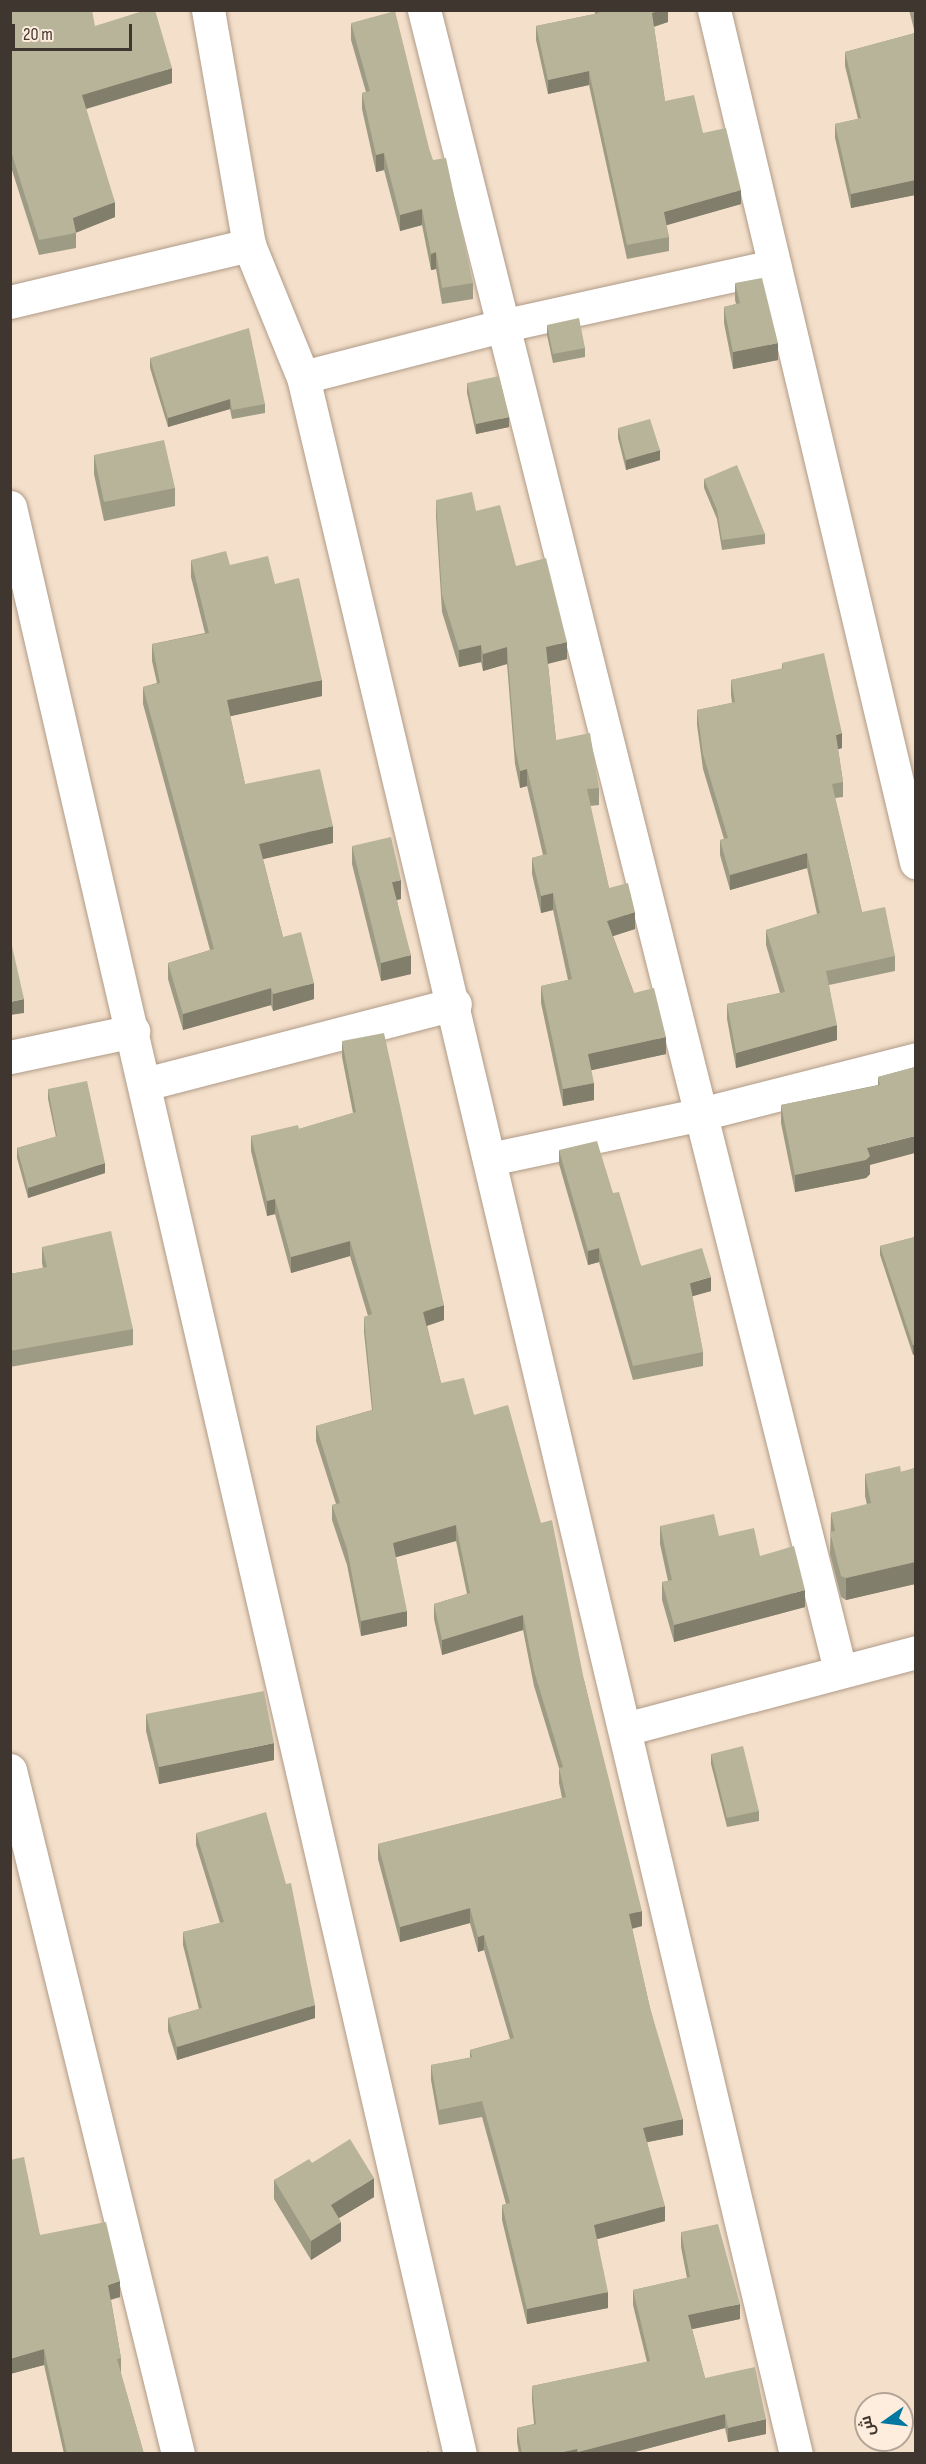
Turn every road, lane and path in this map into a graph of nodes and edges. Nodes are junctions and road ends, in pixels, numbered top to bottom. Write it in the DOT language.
graph roads {
  1 [pos="208,10"];
  2 [pos="424,10"];
  3 [pos="714,10"];
  4 [pos="249,245"];
  5 [pos="775,266"];
  6 [pos="10,302"];
  7 [pos="501,326"];
  8 [pos="303,377"];
  9 [pos="10,507"];
  10 [pos="915,862"];
  11 [pos="455,1004"];
  12 [pos="133,1031"];
  13 [pos="10,1057"];
  14 [pos="915,1059"];
  15 [pos="145,1084"];
  16 [pos="701,1114"];
  17 [pos="490,1159"];
  18 [pos="915,1653"];
  19 [pos="840,1670"];
  20 [pos="625,1729"];
  21 [pos="10,1770"];
  22 [pos="178,2454"];
  23 [pos="460,2454"];
  24 [pos="796,2454"];
  1 -- 4 [label="street"];
  2 -- 7 [label="street"];
  3 -- 5 [label="street"];
  4 -- 6 [label="street"];
  4 -- 8 [label="street"];
  5 -- 7 [label="street"];
  5 -- 10 [label="street"];
  7 -- 8 [label="street"];
  7 -- 16 [label="street"];
  8 -- 11 [label="street"];
  9 -- 12 [label="street"];
  11 -- 15 [label="street"];
  11 -- 17 [label="street"];
  12 -- 13 [label="street"];
  12 -- 15 [label="street"];
  14 -- 16 [label="street"];
  15 -- 23 [label="street"];
  16 -- 17 [label="street"];
  16 -- 19 [label="street"];
  17 -- 20 [label="street"];
  18 -- 19 [label="street"];
  19 -- 20 [label="street"];
  20 -- 24 [label="street"];
  21 -- 22 [label="street"];
}
